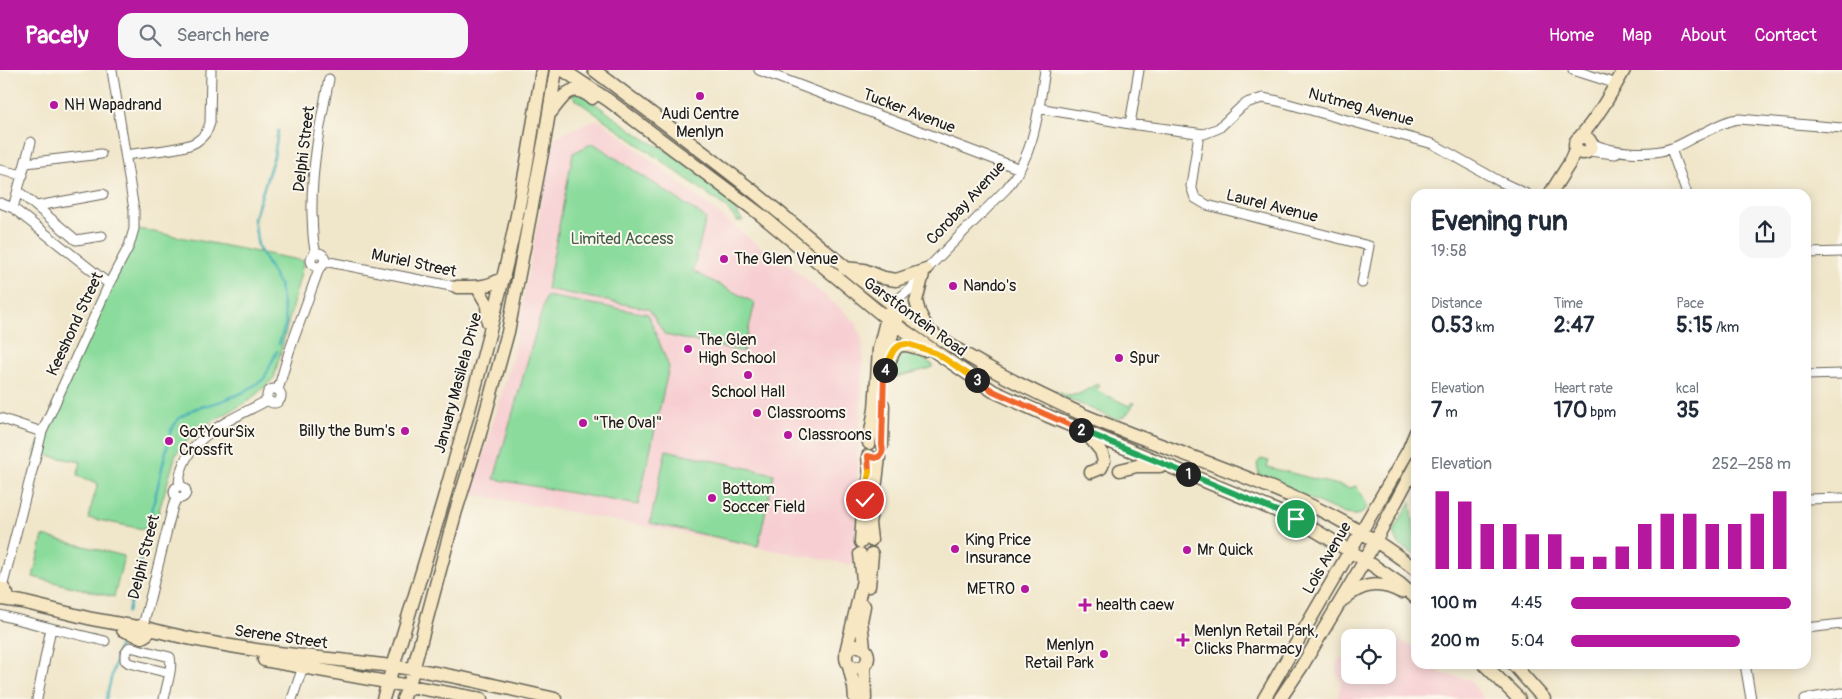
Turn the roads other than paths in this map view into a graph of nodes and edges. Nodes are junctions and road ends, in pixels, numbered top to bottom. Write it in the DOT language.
graph roads {
  1 [pos="112,70"];
  2 [pos="211,70"];
  3 [pos="542,70"];
  4 [pos="556,70"];
  5 [pos="563,70"];
  6 [pos="594,70"];
  7 [pos="760,70"];
  8 [pos="1045,70"];
  9 [pos="1139,70"];
  10 [pos="1573,70"];
  11 [pos="1624,70"];
  12 [pos="330,79"];
  13 [pos="1616,84"];
  14 [pos="608,100"];
  15 [pos="1038,108"];
  16 [pos="549,115"];
  17 [pos="1130,124"];
  18 [pos="1842,128"];
  19 [pos="1198,134"];
  20 [pos="31,142"];
  21 [pos="1585,146"];
  22 [pos="1671,148"];
  23 [pos="101,154"];
  24 [pos="126,155"];
  25 [pos="26,163"];
  26 [pos="1020,169"];
  27 [pos="0,170"];
  28 [pos="23,175"];
  29 [pos="1500,181"];
  30 [pos="1510,189"];
  31 [pos="1517,189"];
  32 [pos="1553,189"];
  33 [pos="1561,189"];
  34 [pos="1685,189"];
  35 [pos="18,191"];
  36 [pos="103,194"];
  37 [pos="0,203"];
  38 [pos="37,206"];
  39 [pos="13,208"];
  40 [pos="102,236"];
  41 [pos="525,244"];
  42 [pos="1842,252"];
  43 [pos="1811,253"];
  44 [pos="319,264"];
  45 [pos="844,268"];
  46 [pos="925,272"];
  47 [pos="504,277"];
  48 [pos="1362,283"];
  49 [pos="110,284"];
  50 [pos="457,287"];
  51 [pos="480,292"];
  52 [pos="498,296"];
  53 [pos="896,307"];
  54 [pos="890,321"];
  55 [pos="490,331"];
  56 [pos="928,331"];
  57 [pos="936,353"];
  58 [pos="884,373"];
  59 [pos="1842,374"];
  60 [pos="1811,376"];
  61 [pos="0,418"];
  62 [pos="1084,431"];
  63 [pos="42,432"];
  64 [pos="1411,444"];
  65 [pos="874,450"];
  66 [pos="1168,466"];
  67 [pos="1120,470"];
  68 [pos="1090,472"];
  69 [pos="1411,473"];
  70 [pos="1842,498"];
  71 [pos="1811,499"];
  72 [pos="1361,532"];
  73 [pos="1375,541"];
  74 [pos="866,548"];
  75 [pos="1350,551"];
  76 [pos="1365,560"];
  77 [pos="1411,566"];
  78 [pos="2,593"];
  79 [pos="1411,594"];
  80 [pos="1411,597"];
  81 [pos="1338,605"];
  82 [pos="0,615"];
  83 [pos="1842,624"];
  84 [pos="1811,627"];
  85 [pos="51,628"];
  86 [pos="142,631"];
  87 [pos="105,640"];
  88 [pos="864,648"];
  89 [pos="846,652"];
  90 [pos="304,662"];
  91 [pos="393,666"];
  92 [pos="849,666"];
  93 [pos="864,666"];
  94 [pos="1489,669"];
  95 [pos="1497,669"];
  96 [pos="1517,669"];
  97 [pos="1746,669"];
  98 [pos="412,670"];
  99 [pos="169,673"];
  100 [pos="388,682"];
  101 [pos="409,685"];
  102 [pos="1507,685"];
  103 [pos="1838,696"];
  104 [pos="37,699"];
  105 [pos="164,699"];
  106 [pos="292,699"];
  107 [pos="383,699"];
  108 [pos="403,699"];
  109 [pos="478,699"];
  110 [pos="555,699"];
  111 [pos="855,699"];
  112 [pos="865,699"];
  113 [pos="1264,699"];
  114 [pos="1280,699"];
  115 [pos="1519,699"];
  116 [pos="1544,699"];
  117 [pos="1751,699"];
  118 [pos="1805,699"];
  1 -- 24 [label="street, Keeshond Street"];
  2 -- 24 [label="street"];
  3 -- 47 [label="main road, January Masilela Drive"];
  4 -- 16 [label="main road, January Masilela Drive"];
  5 -- 14 [label="main road, Garstfontein Road"];
  6 -- 45 [label="main road, Garstfontein Road"];
  7 -- 26 [label="street, Tucker Avenue"];
  8 -- 15 [label="street, Corobay Avenue"];
  9 -- 17 [label="street"];
  10 -- 13 [label="street"];
  11 -- 13 [label="main road"];
  12 -- 44 [label="street, Delphi Street"];
  13 -- 21 [label="main road"];
  14 -- 16 [label="main road"];
  14 -- 54 [label="main road, Garstfontein Road"];
  15 -- 17 [label="street, Nutmeg Avenue"];
  15 -- 26 [label="street, Corobay Avenue"];
  16 -- 41 [label="main road, January Masilela Drive"];
  17 -- 19 [label="street, Nutmeg Avenue"];
  18 -- 22 [label="street"];
  19 -- 29 [label="street, Nutmeg Avenue"];
  19 -- 48 [label="street, Laurel Avenue"];
  20 -- 25 [label="street"];
  21 -- 22 [label="street"];
  21 -- 32 [label="main road"];
  21 -- 33 [label="main road"];
  22 -- 34 [label="street"];
  23 -- 25 [label="street"];
  24 -- 49 [label="street, Keeshond Street"];
  25 -- 28 [label="street"];
  26 -- 46 [label="street, Corobay Avenue"];
  27 -- 28 [label="street"];
  28 -- 35 [label="street"];
  29 -- 30 [label="street, Nutmeg Avenue"];
  29 -- 31 [label="street, Nutmeg Avenue"];
  35 -- 38 [label="street"];
  35 -- 39 [label="street"];
  36 -- 38 [label="street"];
  37 -- 39 [label="street"];
  38 -- 40 [label="street"];
  39 -- 49 [label="street"];
  41 -- 52 [label="main road"];
  41 -- 98 [label="main road, January Masilela Drive"];
  42 -- 43 [label="street"];
  44 -- 50 [label="street, Muriel Street"];
  44 -- 86 [label="street, Delphi Street"];
  45 -- 46 [label="main road"];
  45 -- 53 [label="main road, Garstfontein Road"];
  46 -- 53 [label="street, Corobay Avenue"];
  46 -- 56 [label="main road"];
  47 -- 50 [label="main road"];
  47 -- 52 [label="main road, January Masilela Drive"];
  49 -- 63 [label="street, Keeshond Street"];
  50 -- 51 [label="street, Muriel Street"];
  51 -- 52 [label="street, Muriel Street"];
  51 -- 55 [label="main road"];
  52 -- 55 [label="main road, January Masilela Drive"];
  53 -- 54 [label="main road, Corobay Avenue"];
  53 -- 56 [label="main road, Garstfontein Road"];
  54 -- 57 [label="main road, Garstfontein Road"];
  54 -- 58 [label="main road, Corobay Avenue"];
  54 -- 65 [label="main road, Corobay Avenue"];
  55 -- 91 [label="main road, January Masilela Drive"];
  56 -- 72 [label="main road, Garstfontein Road"];
  57 -- 58 [label="main road"];
  57 -- 62 [label="main road, Garstfontein Road"];
  58 -- 65 [label="main road, Corobay Avenue"];
  59 -- 60 [label="street"];
  61 -- 63 [label="street"];
  62 -- 66 [label="main road, Garstfontein Road"];
  62 -- 68 [label="main road"];
  63 -- 78 [label="street, Keeshond Street"];
  64 -- 72 [label="main road, Lois Avenue"];
  65 -- 74 [label="main road, Corobay Avenue"];
  66 -- 67 [label="main road"];
  66 -- 75 [label="main road, Garstfontein Road"];
  69 -- 73 [label="main road, Lois Avenue"];
  70 -- 71 [label="street"];
  72 -- 73 [label="main road, Garstfontein Road"];
  72 -- 75 [label="main road, Lois Avenue"];
  73 -- 76 [label="main road, Lois Avenue"];
  73 -- 77 [label="main road, Garstfontein Road"];
  74 -- 88 [label="main road, Corobay Avenue"];
  74 -- 89 [label="main road, Corobay Avenue"];
  75 -- 76 [label="main road, Garstfontein Road"];
  75 -- 113 [label="main road, Lois Avenue"];
  76 -- 79 [label="main road, Garstfontein Road"];
  76 -- 81 [label="main road, Lois Avenue"];
  78 -- 86 [label="main road, Serene Street"];
  80 -- 81 [label="main road"];
  81 -- 114 [label="main road, Lois Avenue"];
  82 -- 85 [label="street"];
  83 -- 84 [label="street"];
  85 -- 87 [label="street"];
  85 -- 104 [label="street"];
  86 -- 90 [label="main road, Serene Street"];
  88 -- 89 [label="main road"];
  88 -- 93 [label="main road, Corobay Avenue"];
  89 -- 92 [label="main road, Corobay Avenue"];
  90 -- 91 [label="main road, Serene Street"];
  90 -- 100 [label="main road, Serene Street"];
  90 -- 106 [label="street"];
  91 -- 98 [label="main road, Serene Street"];
  91 -- 100 [label="main road, January Masilela Drive"];
  92 -- 93 [label="main road"];
  92 -- 111 [label="main road, Corobay Avenue"];
  93 -- 112 [label="main road, Corobay Avenue"];
  94 -- 102 [label="main road"];
  95 -- 102 [label="main road"];
  96 -- 116 [label="main road"];
  97 -- 117 [label="street"];
  98 -- 101 [label="main road, January Masilela Drive"];
  98 -- 110 [label="main road, Serene Street"];
  99 -- 99 [label="street"];
  99 -- 105 [label="street"];
  100 -- 101 [label="main road, Serene Street"];
  100 -- 107 [label="main road, January Masilela Drive"];
  101 -- 108 [label="main road, January Masilela Drive"];
  101 -- 109 [label="main road, Serene Street"];
  102 -- 115 [label="main road"];
  103 -- 118 [label="street"];
}
